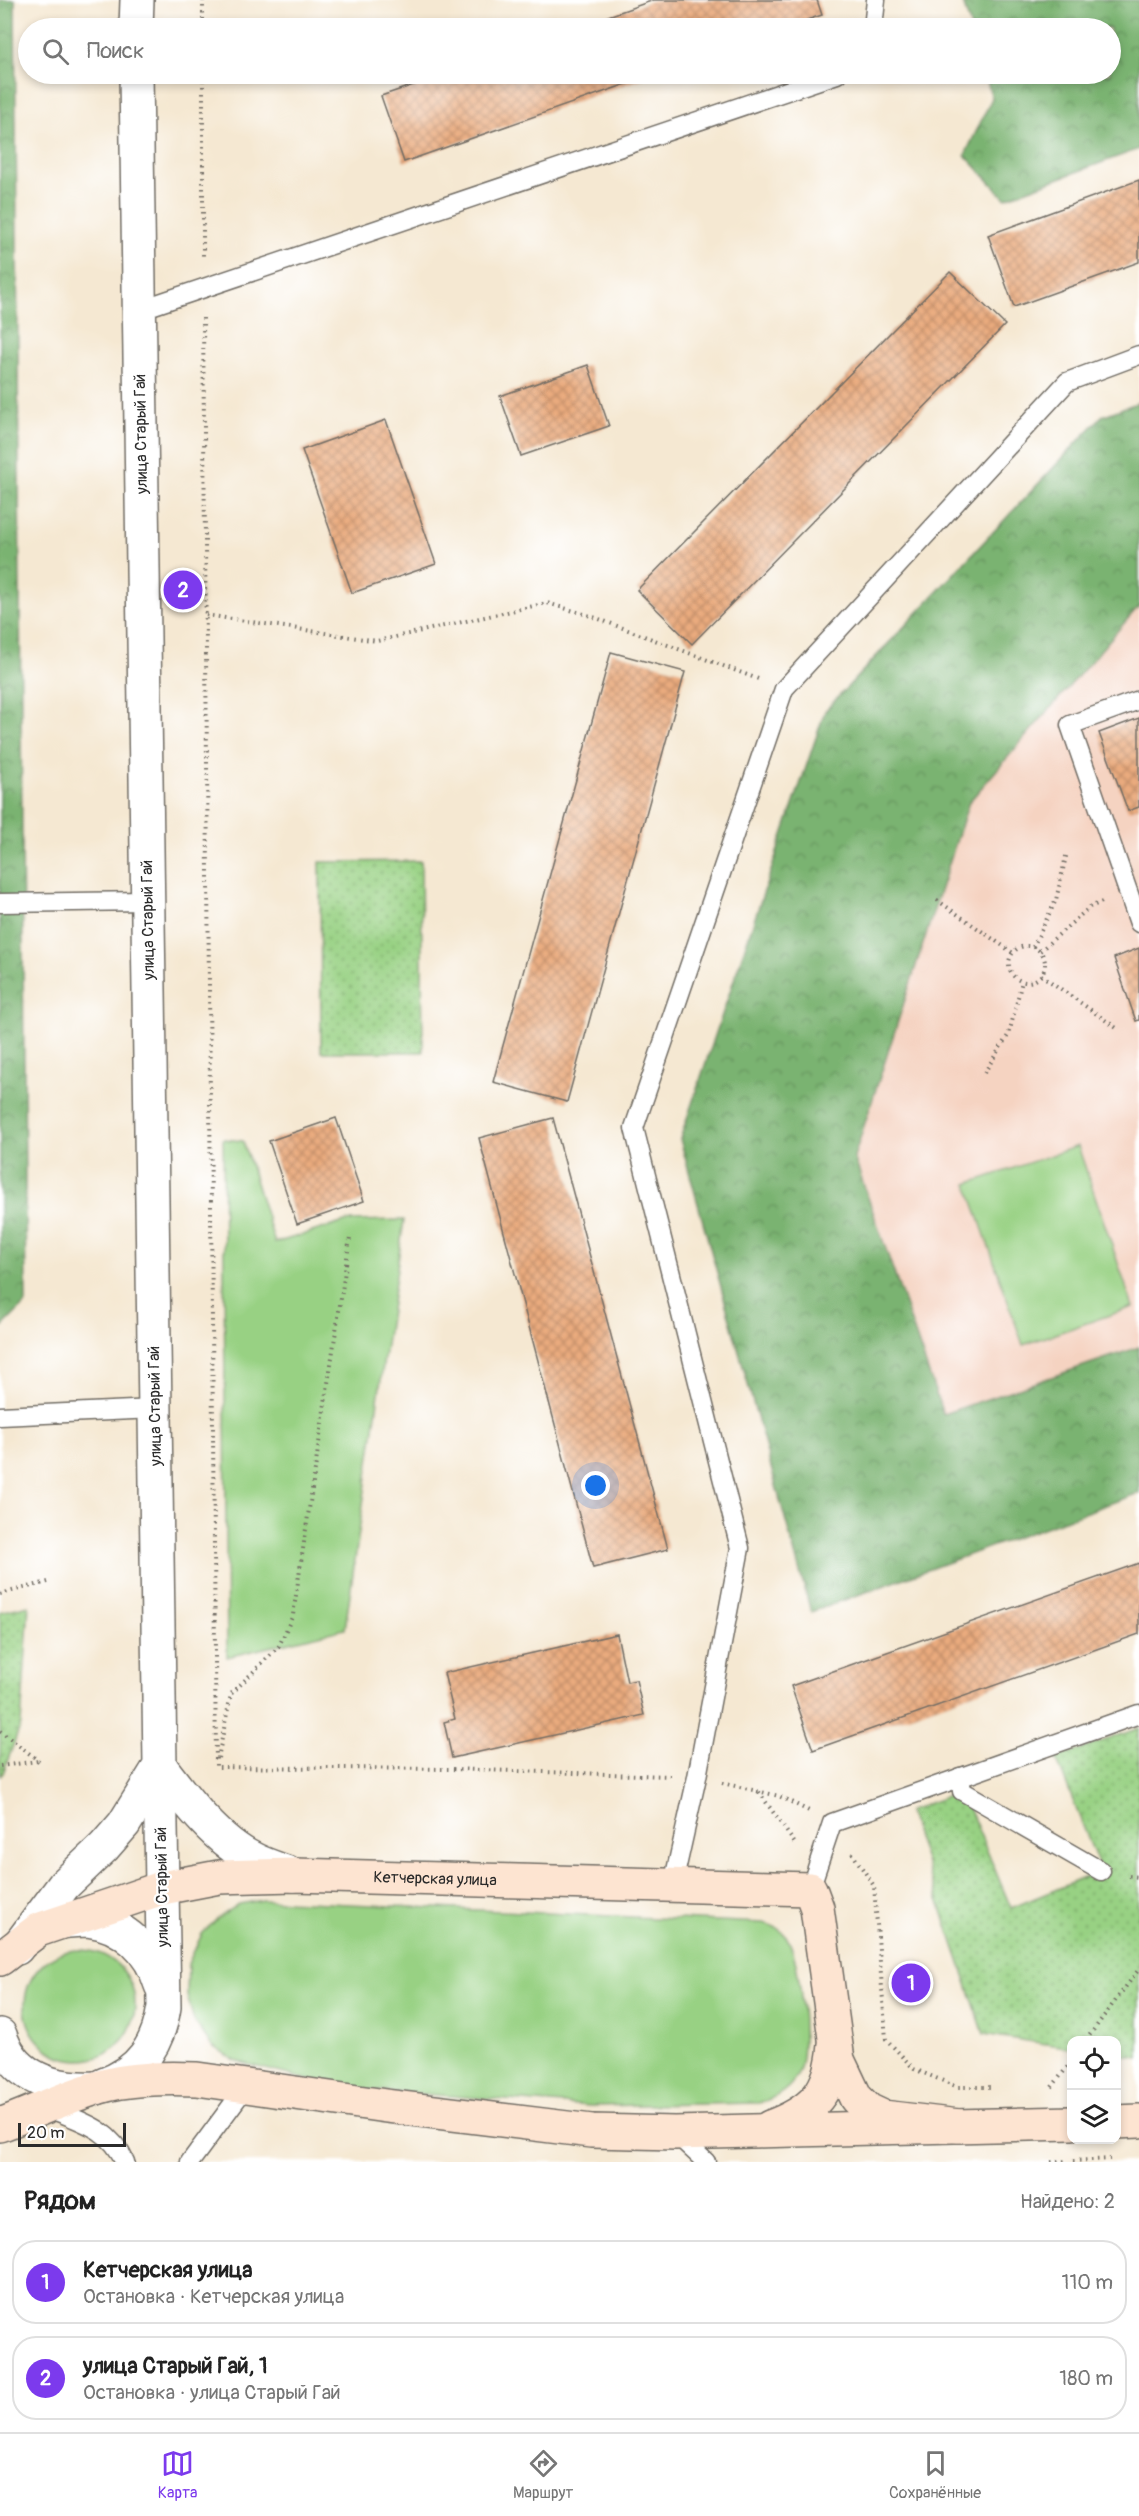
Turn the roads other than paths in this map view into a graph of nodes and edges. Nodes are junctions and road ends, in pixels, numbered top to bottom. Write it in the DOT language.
graph roads {
  1 [pos="137,0"];
  2 [pos="876,0"];
  3 [pos="136,18"];
  4 [pos="874,18"];
  5 [pos="136,84"];
  6 [pos="807,84"];
  7 [pos="139,310"];
  8 [pos="1139,355"];
  9 [pos="1139,699"];
  10 [pos="147,901"];
  11 [pos="0,903"];
  12 [pos="1139,923"];
  13 [pos="155,1408"];
  14 [pos="0,1416"];
  15 [pos="1139,1714"];
  16 [pos="160,1766"];
  17 [pos="960,1777"];
  18 [pos="1101,1871"];
  19 [pos="294,1875"];
  20 [pos="813,1880"];
  21 [pos="673,1884"];
  22 [pos="162,1888"];
  23 [pos="60,1922"];
  24 [pos="9,1952"];
  25 [pos="0,1975"];
  26 [pos="164,2007"];
  27 [pos="0,2035"];
  28 [pos="835,2037"];
  29 [pos="247,2085"];
  30 [pos="96,2088"];
  31 [pos="46,2107"];
  32 [pos="1139,2121"];
  33 [pos="1121,2122"];
  34 [pos="1067,2123"];
  35 [pos="0,2125"];
  36 [pos="959,2126"];
  37 [pos="752,2131"];
  38 [pos="675,2133"];
  39 [pos="125,2162"];
  40 [pos="190,2162"];
  41 [pos="706,2162"];
  1 -- 3 [label="street"];
  2 -- 4 [label="lane"];
  5 -- 7 [label="street, улица Старый Гай"];
  6 -- 7 [label="lane"];
  7 -- 10 [label="street, улица Старый Гай"];
  8 -- 21 [label="lane"];
  9 -- 12 [label="lane"];
  10 -- 11 [label="lane"];
  10 -- 13 [label="street, улица Старый Гай"];
  13 -- 14 [label="lane"];
  13 -- 16 [label="street, улица Старый Гай"];
  15 -- 17 [label="lane"];
  16 -- 19 [label="street"];
  16 -- 22 [label="street, улица Старый Гай"];
  16 -- 24 [label="street, улица Старый Гай"];
  17 -- 18 [label="lane"];
  17 -- 20 [label="lane"];
  19 -- 21 [label="main road, Кетчерская улица"];
  19 -- 22 [label="main road, Кетчерская улица"];
  20 -- 21 [label="main road, Кетчерская улица"];
  20 -- 28 [label="main road"];
  22 -- 23 [label="main road, Кетчерская улица"];
  22 -- 26 [label="street, улица Старый Гай"];
  23 -- 24 [label="main road, Кетчерская улица"];
  23 -- 26 [label="street, улица Старый Гай"];
  24 -- 25 [label="street, улица Старый Гай"];
  26 -- 30 [label="street, улица Старый Гай"];
  27 -- 30 [label="street"];
  28 -- 36 [label="main road"];
  28 -- 37 [label="main road"];
  29 -- 30 [label="main road"];
  29 -- 38 [label="main road"];
  29 -- 40 [label="lane"];
  30 -- 31 [label="main road"];
  31 -- 35 [label="main road"];
  31 -- 39 [label="lane"];
  32 -- 33 [label="main road"];
  34 -- 36 [label="main road"];
  36 -- 37 [label="main road"];
  37 -- 38 [label="main road"];
  38 -- 41 [label="lane"];
}
